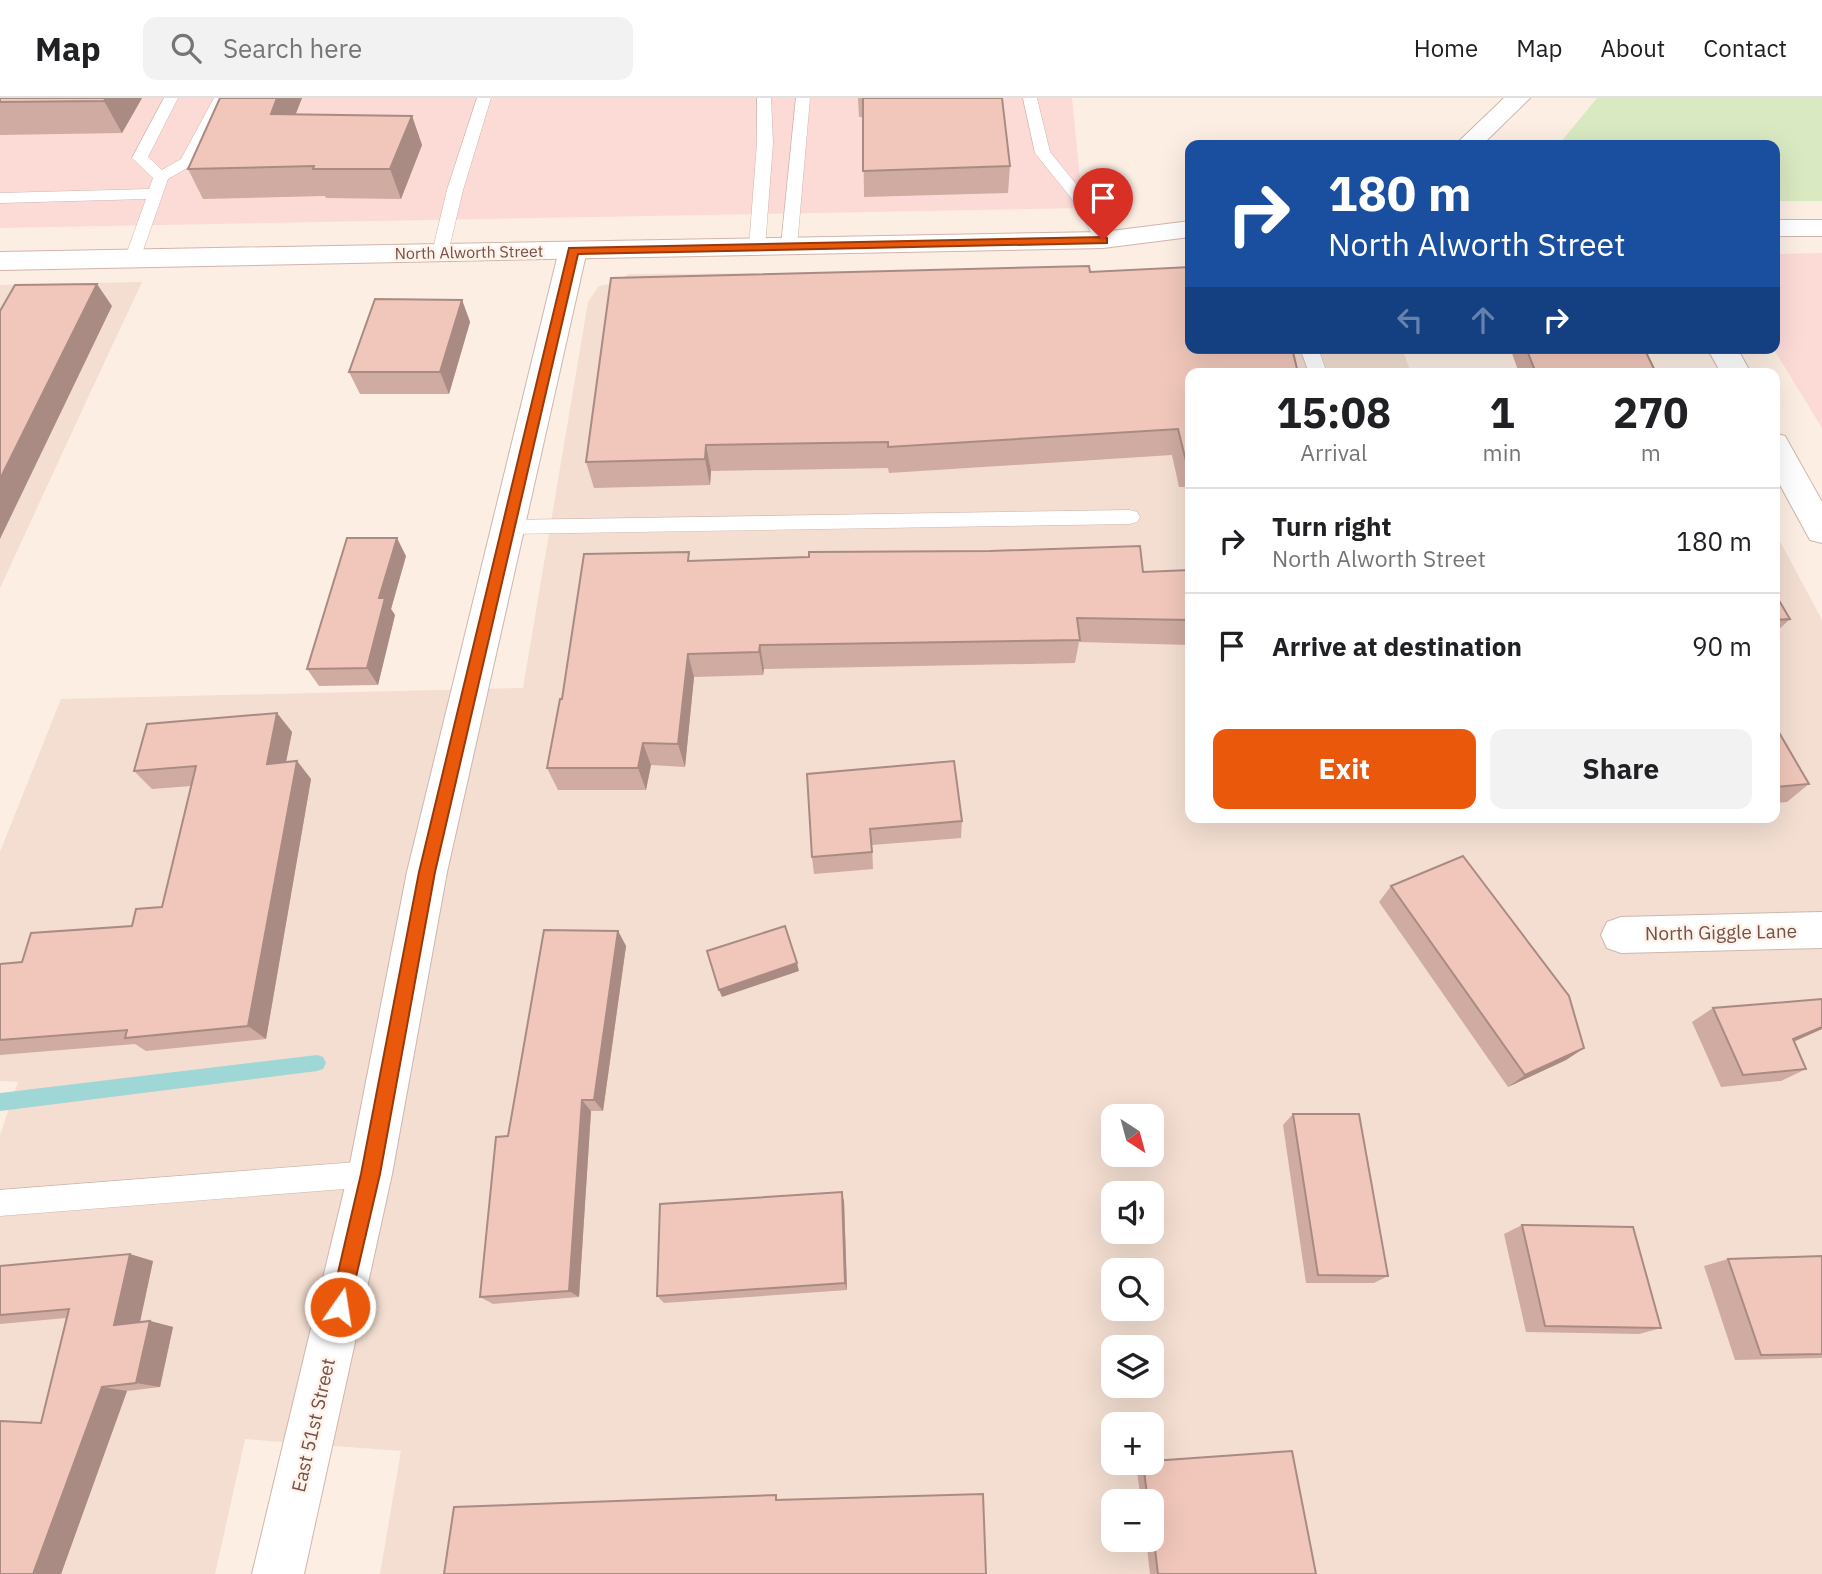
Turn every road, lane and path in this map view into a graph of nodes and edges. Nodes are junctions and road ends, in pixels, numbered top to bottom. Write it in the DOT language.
graph roads {
  1 [pos="170,98"];
  2 [pos="221,98"];
  3 [pos="484,98"];
  4 [pos="764,98"];
  5 [pos="803,98"];
  6 [pos="1030,98"];
  7 [pos="1518,98"];
  8 [pos="1473,140"];
  9 [pos="161,177"];
  10 [pos="155,194"];
  11 [pos="0,198"];
  12 [pos="1780,228"];
  13 [pos="1822,228"];
  14 [pos="1185,230"];
  15 [pos="1103,240"];
  16 [pos="757,247"];
  17 [pos="789,247"];
  18 [pos="573,250"];
  19 [pos="440,253"];
  20 [pos="133,258"];
  21 [pos="0,261"];
  22 [pos="1780,455"];
  23 [pos="1130,516"];
  24 [pos="508,527"];
  25 [pos="1822,531"];
  26 [pos="1822,930"];
  27 [pos="1621,935"];
  28 [pos="370,1174"];
  29 [pos="0,1203"];
  30 [pos="278,1574"];
  1 -- 9 [label="lane"];
  2 -- 9 [label="lane"];
  3 -- 19 [label="lane"];
  4 -- 16 [label="lane"];
  5 -- 17 [label="lane"];
  6 -- 15 [label="lane"];
  7 -- 8 [label="street"];
  9 -- 10 [label="lane"];
  10 -- 11 [label="lane"];
  10 -- 20 [label="lane"];
  12 -- 13 [label="street"];
  14 -- 15 [label="street, North Alworth Street"];
  15 -- 17 [label="street, North Alworth Street"];
  16 -- 17 [label="street, North Alworth Street"];
  16 -- 18 [label="street, North Alworth Street"];
  18 -- 19 [label="street, North Alworth Street"];
  18 -- 24 [label="street, East 51st Street"];
  19 -- 20 [label="street, North Alworth Street"];
  20 -- 21 [label="street, North Alworth Street"];
  22 -- 25 [label="street"];
  23 -- 24 [label="lane"];
  24 -- 28 [label="street, East 51st Street"];
  26 -- 27 [label="street, North Giggle Lane"];
  28 -- 29 [label="lane"];
  28 -- 30 [label="street, East 51st Street"];
}
